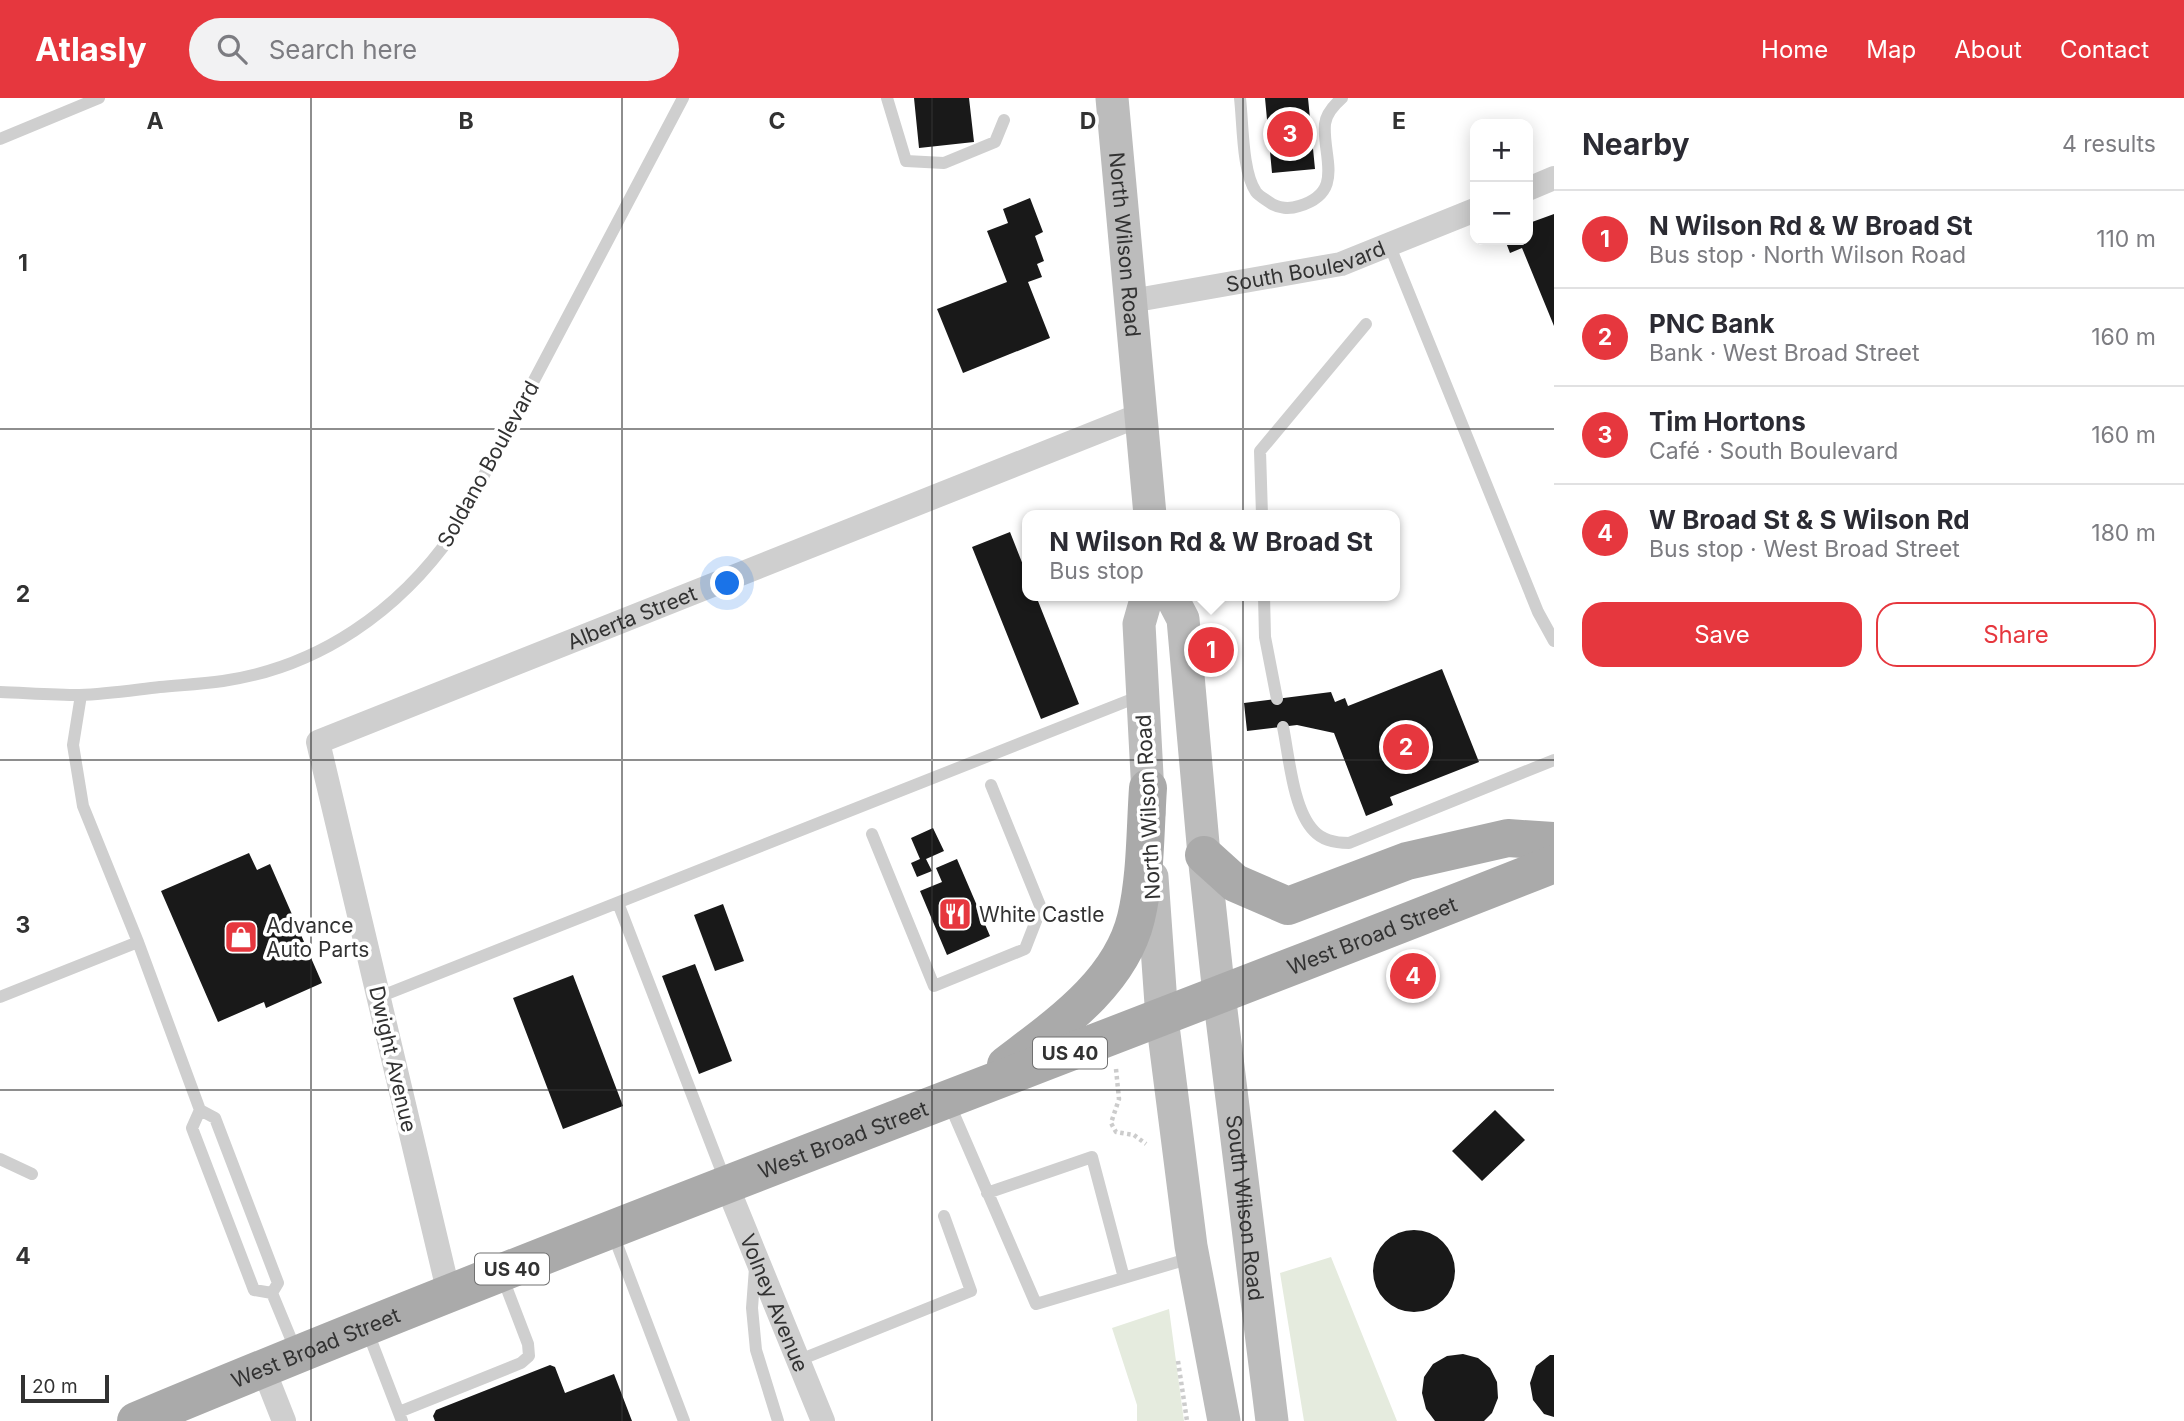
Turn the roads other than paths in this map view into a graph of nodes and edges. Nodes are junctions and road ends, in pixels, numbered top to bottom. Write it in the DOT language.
graph roads {
  1 [pos="99,98"];
  2 [pos="683,98"];
  3 [pos="887,98"];
  4 [pos="1112,98"];
  5 [pos="1240,98"];
  6 [pos="1342,98"];
  7 [pos="1004,120"];
  8 [pos="0,139"];
  9 [pos="1554,178"];
  10 [pos="1533,187"];
  11 [pos="1470,212"];
  12 [pos="1389,244"];
  13 [pos="1131,301"];
  14 [pos="1366,324"];
  15 [pos="1140,415"];
  16 [pos="1150,510"];
  17 [pos="1262,510"];
  18 [pos="1146,601"];
  19 [pos="1174,601"];
  20 [pos="1264,601"];
  21 [pos="1554,641"];
  22 [pos="0,692"];
  23 [pos="81,695"];
  24 [pos="1142,695"];
  25 [pos="1277,699"];
  26 [pos="1283,727"];
  27 [pos="318,742"];
  28 [pos="1554,760"];
  29 [pos="991,785"];
  30 [pos="1148,788"];
  31 [pos="872,834"];
  32 [pos="1554,841"];
  33 [pos="1204,855"];
  34 [pos="1554,864"];
  35 [pos="618,902"];
  36 [pos="138,942"];
  37 [pos="1219,995"];
  38 [pos="0,997"];
  39 [pos="379,997"];
  40 [pos="1162,1018"];
  41 [pos="963,1093"];
  42 [pos="200,1110"];
  43 [pos="0,1158"];
  44 [pos="32,1174"];
  45 [pos="727,1186"];
  46 [pos="987,1193"];
  47 [pos="944,1216"];
  48 [pos="612,1230"];
  49 [pos="756,1258"];
  50 [pos="1193,1258"];
  51 [pos="501,1273"];
  52 [pos="1124,1278"];
  53 [pos="272,1293"];
  54 [pos="449,1294"];
  55 [pos="366,1327"];
  56 [pos="298,1355"];
  57 [pos="797,1362"];
  58 [pos="263,1368"];
  59 [pos="401,1417"];
  60 [pos="136,1421"];
  61 [pos="284,1421"];
  62 [pos="684,1421"];
  63 [pos="778,1421"];
  64 [pos="822,1421"];
  65 [pos="1224,1421"];
  66 [pos="1272,1421"];
  1 -- 8 [label="lane"];
  2 -- 23 [label="lane, Soldano Boulevard"];
  3 -- 7 [label="lane"];
  4 -- 13 [label="main road, North Wilson Road"];
  5 -- 6 [label="lane"];
  9 -- 10 [label="street"];
  11 -- 12 [label="street, South Boulevard"];
  12 -- 13 [label="street, South Boulevard"];
  12 -- 21 [label="lane"];
  13 -- 15 [label="main road, North Wilson Road"];
  14 -- 17 [label="lane"];
  15 -- 16 [label="main road, North Wilson Road"];
  15 -- 27 [label="street, Alberta Street"];
  18 -- 24 [label="main road, North Wilson Road"];
  19 -- 33 [label="main road"];
  20 -- 25 [label="lane"];
  22 -- 23 [label="lane, Soldano Boulevard"];
  23 -- 36 [label="lane"];
  24 -- 30 [label="main road, North Wilson Road"];
  24 -- 35 [label="lane"];
  26 -- 28 [label="lane"];
  27 -- 39 [label="street, Dwight Avenue"];
  29 -- 31 [label="lane"];
  30 -- 40 [label="main road, North Wilson Road"];
  30 -- 41 [label="main road"];
  32 -- 33 [label="main road"];
  33 -- 37 [label="main road"];
  34 -- 37 [label="main road, West Broad Street / US 40"];
  35 -- 39 [label="lane"];
  35 -- 45 [label="lane"];
  36 -- 38 [label="lane"];
  36 -- 42 [label="lane"];
  37 -- 40 [label="main road, West Broad Street / US 40"];
  37 -- 66 [label="main road, South Wilson Road"];
  39 -- 54 [label="street, Dwight Avenue"];
  40 -- 41 [label="main road, West Broad Street / US 40"];
  40 -- 50 [label="main road"];
  41 -- 45 [label="main road, West Broad Street / US 40"];
  41 -- 46 [label="lane"];
  42 -- 53 [label="lane"];
  42 -- 53 [label="lane"];
  43 -- 44 [label="lane"];
  45 -- 48 [label="main road, West Broad Street / US 40"];
  45 -- 49 [label="street, Volney Avenue"];
  46 -- 52 [label="lane"];
  46 -- 52 [label="lane"];
  47 -- 57 [label="lane"];
  48 -- 51 [label="main road, West Broad Street / US 40"];
  48 -- 62 [label="lane"];
  49 -- 57 [label="street, Volney Avenue"];
  49 -- 63 [label="lane"];
  50 -- 52 [label="lane"];
  50 -- 65 [label="main road"];
  51 -- 54 [label="main road, West Broad Street / US 40"];
  51 -- 59 [label="lane"];
  53 -- 56 [label="lane"];
  54 -- 55 [label="main road, West Broad Street / US 40"];
  55 -- 56 [label="main road, West Broad Street / US 40"];
  55 -- 59 [label="lane"];
  56 -- 58 [label="main road, West Broad Street / US 40"];
  57 -- 64 [label="street, Volney Avenue"];
  58 -- 60 [label="main road, West Broad Street / US 40"];
  58 -- 61 [label="street"];
}
